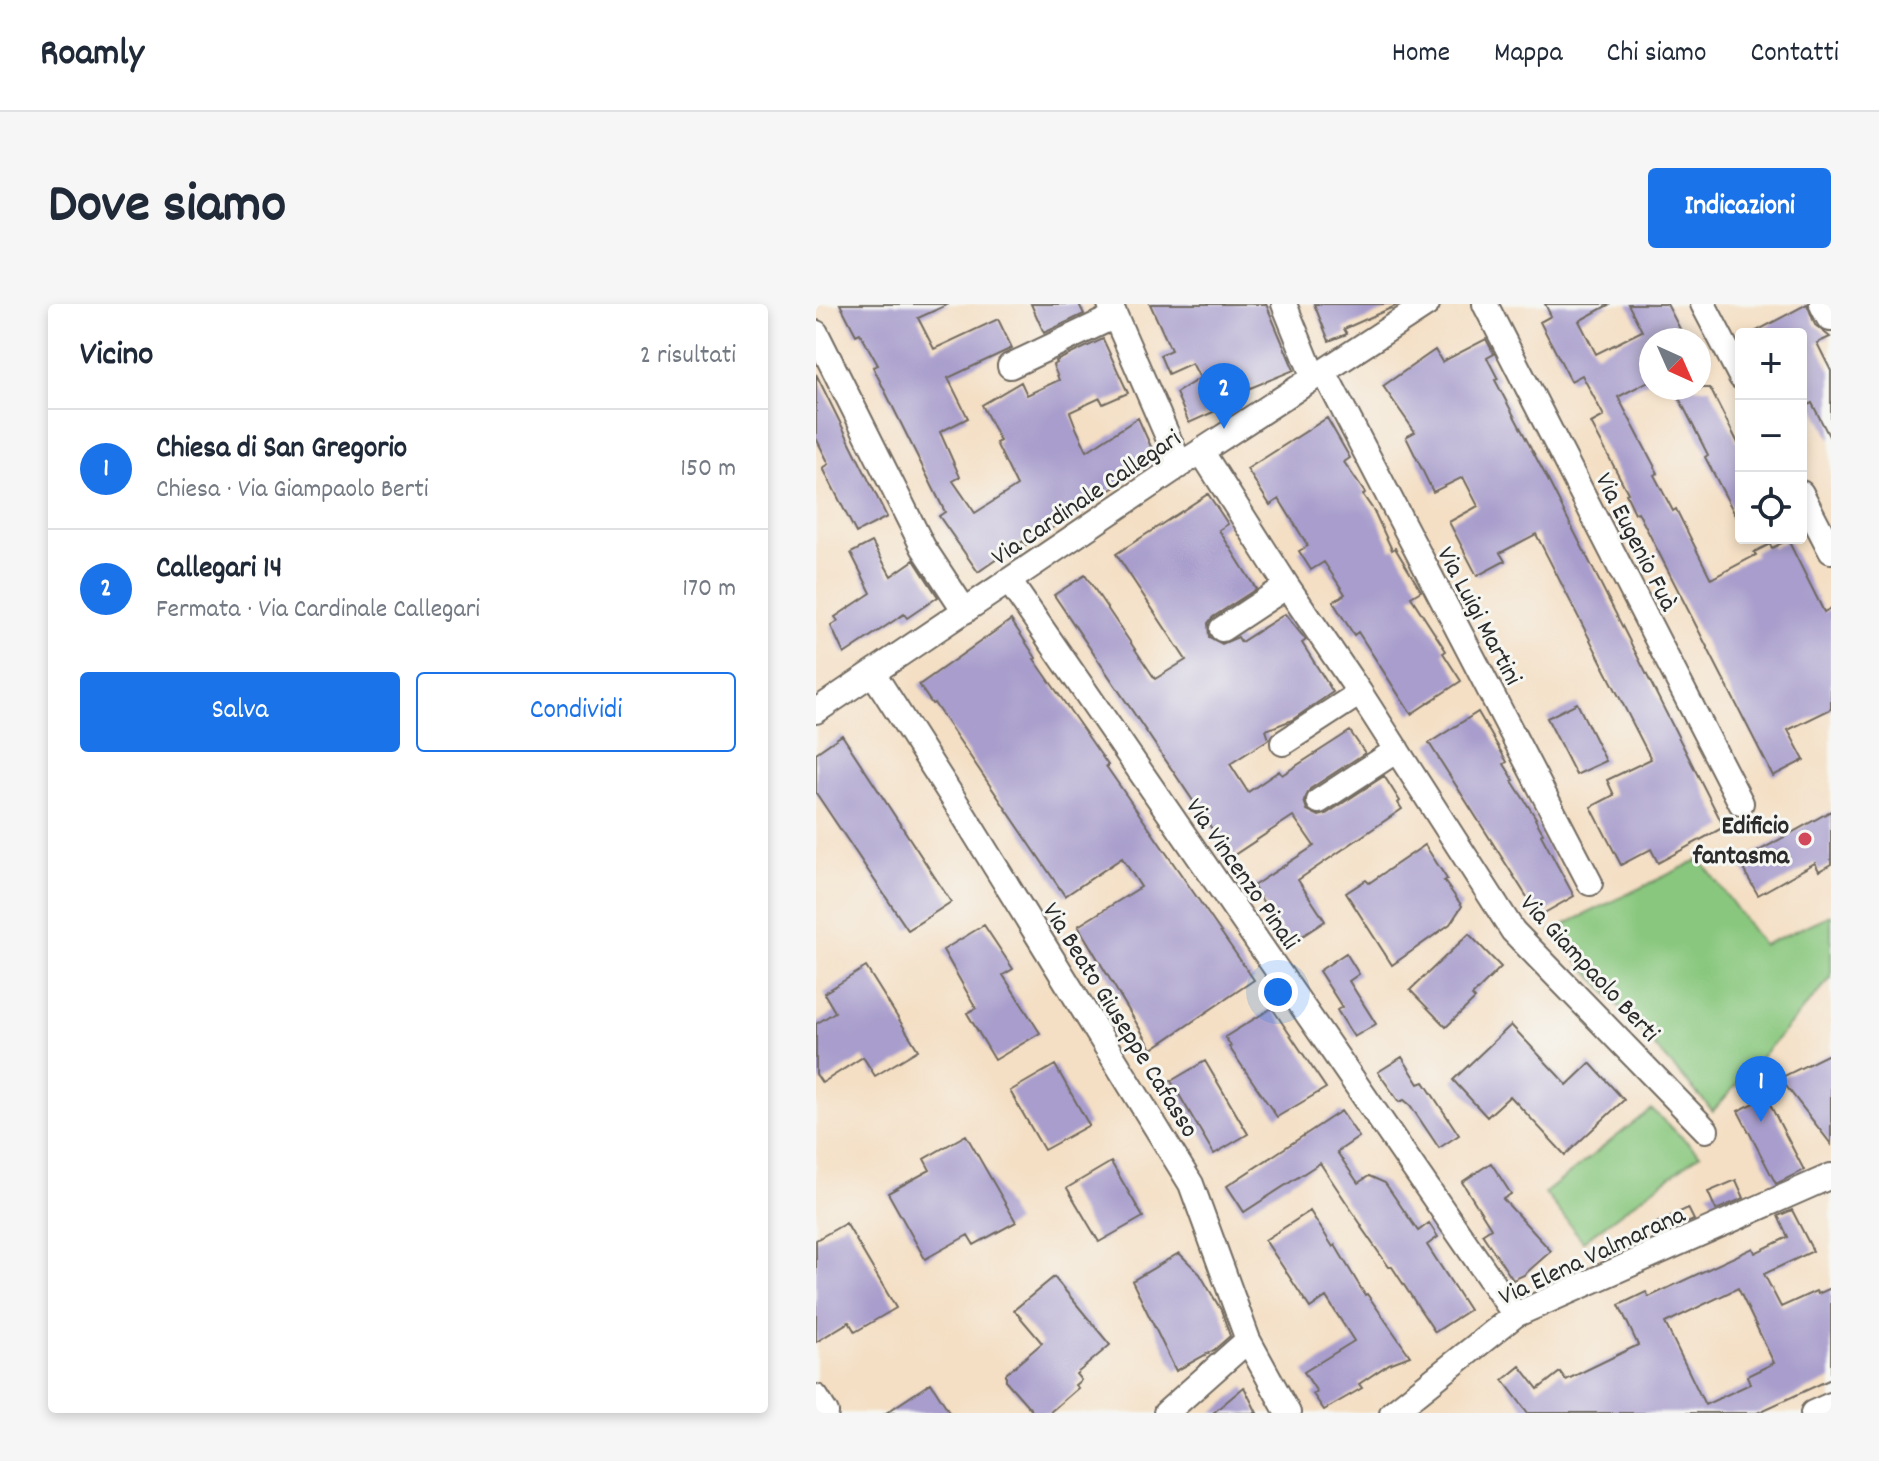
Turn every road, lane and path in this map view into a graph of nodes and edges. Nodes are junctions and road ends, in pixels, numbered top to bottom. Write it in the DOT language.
graph roads {
  1 [pos="1284,304"];
  2 [pos="1427,304"];
  3 [pos="1485,304"];
  4 [pos="1703,304"];
  5 [pos="1825,304"];
  6 [pos="1112,310"];
  7 [pos="1831,316"];
  8 [pos="816,333"];
  9 [pos="1735,365"];
  10 [pos="1010,366"];
  11 [pos="1319,375"];
  12 [pos="1201,451"];
  13 [pos="1180,465"];
  14 [pos="1807,505"];
  15 [pos="1831,551"];
  16 [pos="1009,581"];
  17 [pos="1287,586"];
  18 [pos="965,611"];
  19 [pos="1222,629"];
  20 [pos="873,673"];
  21 [pos="1360,693"];
  22 [pos="816,711"];
  23 [pos="1283,743"];
  24 [pos="1397,750"];
  25 [pos="1319,801"];
  26 [pos="1741,803"];
  27 [pos="1590,883"];
  28 [pos="1706,1130"];
  29 [pos="1831,1176"];
  30 [pos="1515,1315"];
  31 [pos="1248,1340"];
  32 [pos="816,1397"];
  33 [pos="1831,1405"];
  34 [pos="826,1413"];
  35 [pos="1166,1413"];
  36 [pos="1288,1413"];
  37 [pos="1392,1413"];
  38 [pos="1813,1413"];
  1 -- 11 [label="street, Via Luigi Martini"];
  2 -- 11 [label="street, Via Cardinale Callegari"];
  3 -- 26 [label="street, Via Eugenio Fuà"];
  4 -- 9 [label="street"];
  5 -- 7 [label="street"];
  6 -- 10 [label="street"];
  6 -- 13 [label="street"];
  8 -- 18 [label="street"];
  11 -- 12 [label="street, Via Cardinale Callegari"];
  11 -- 27 [label="street, Via Luigi Martini"];
  12 -- 13 [label="street, Via Cardinale Callegari"];
  12 -- 17 [label="street, Via Giampaolo Berti"];
  13 -- 16 [label="street, Via Cardinale Callegari"];
  14 -- 15 [label="street"];
  16 -- 18 [label="street, Via Cardinale Callegari"];
  16 -- 30 [label="street, Via Vincenzo Pinali"];
  17 -- 19 [label="street"];
  17 -- 21 [label="street, Via Giampaolo Berti"];
  18 -- 20 [label="street, Via Cardinale Callegari"];
  20 -- 22 [label="street, Via Cardinale Callegari"];
  20 -- 31 [label="street, Via Beato Giuseppe Cafasso"];
  21 -- 23 [label="street"];
  21 -- 24 [label="street, Via Giampaolo Berti"];
  24 -- 25 [label="street"];
  24 -- 28 [label="street, Via Giampaolo Berti"];
  29 -- 30 [label="street, Via Elena Valmarana"];
  30 -- 37 [label="street, Via Elena Valmarana"];
  31 -- 35 [label="street"];
  31 -- 36 [label="street, Via Beato Giuseppe Cafasso"];
  32 -- 34 [label="street"];
  33 -- 38 [label="street"];
}
